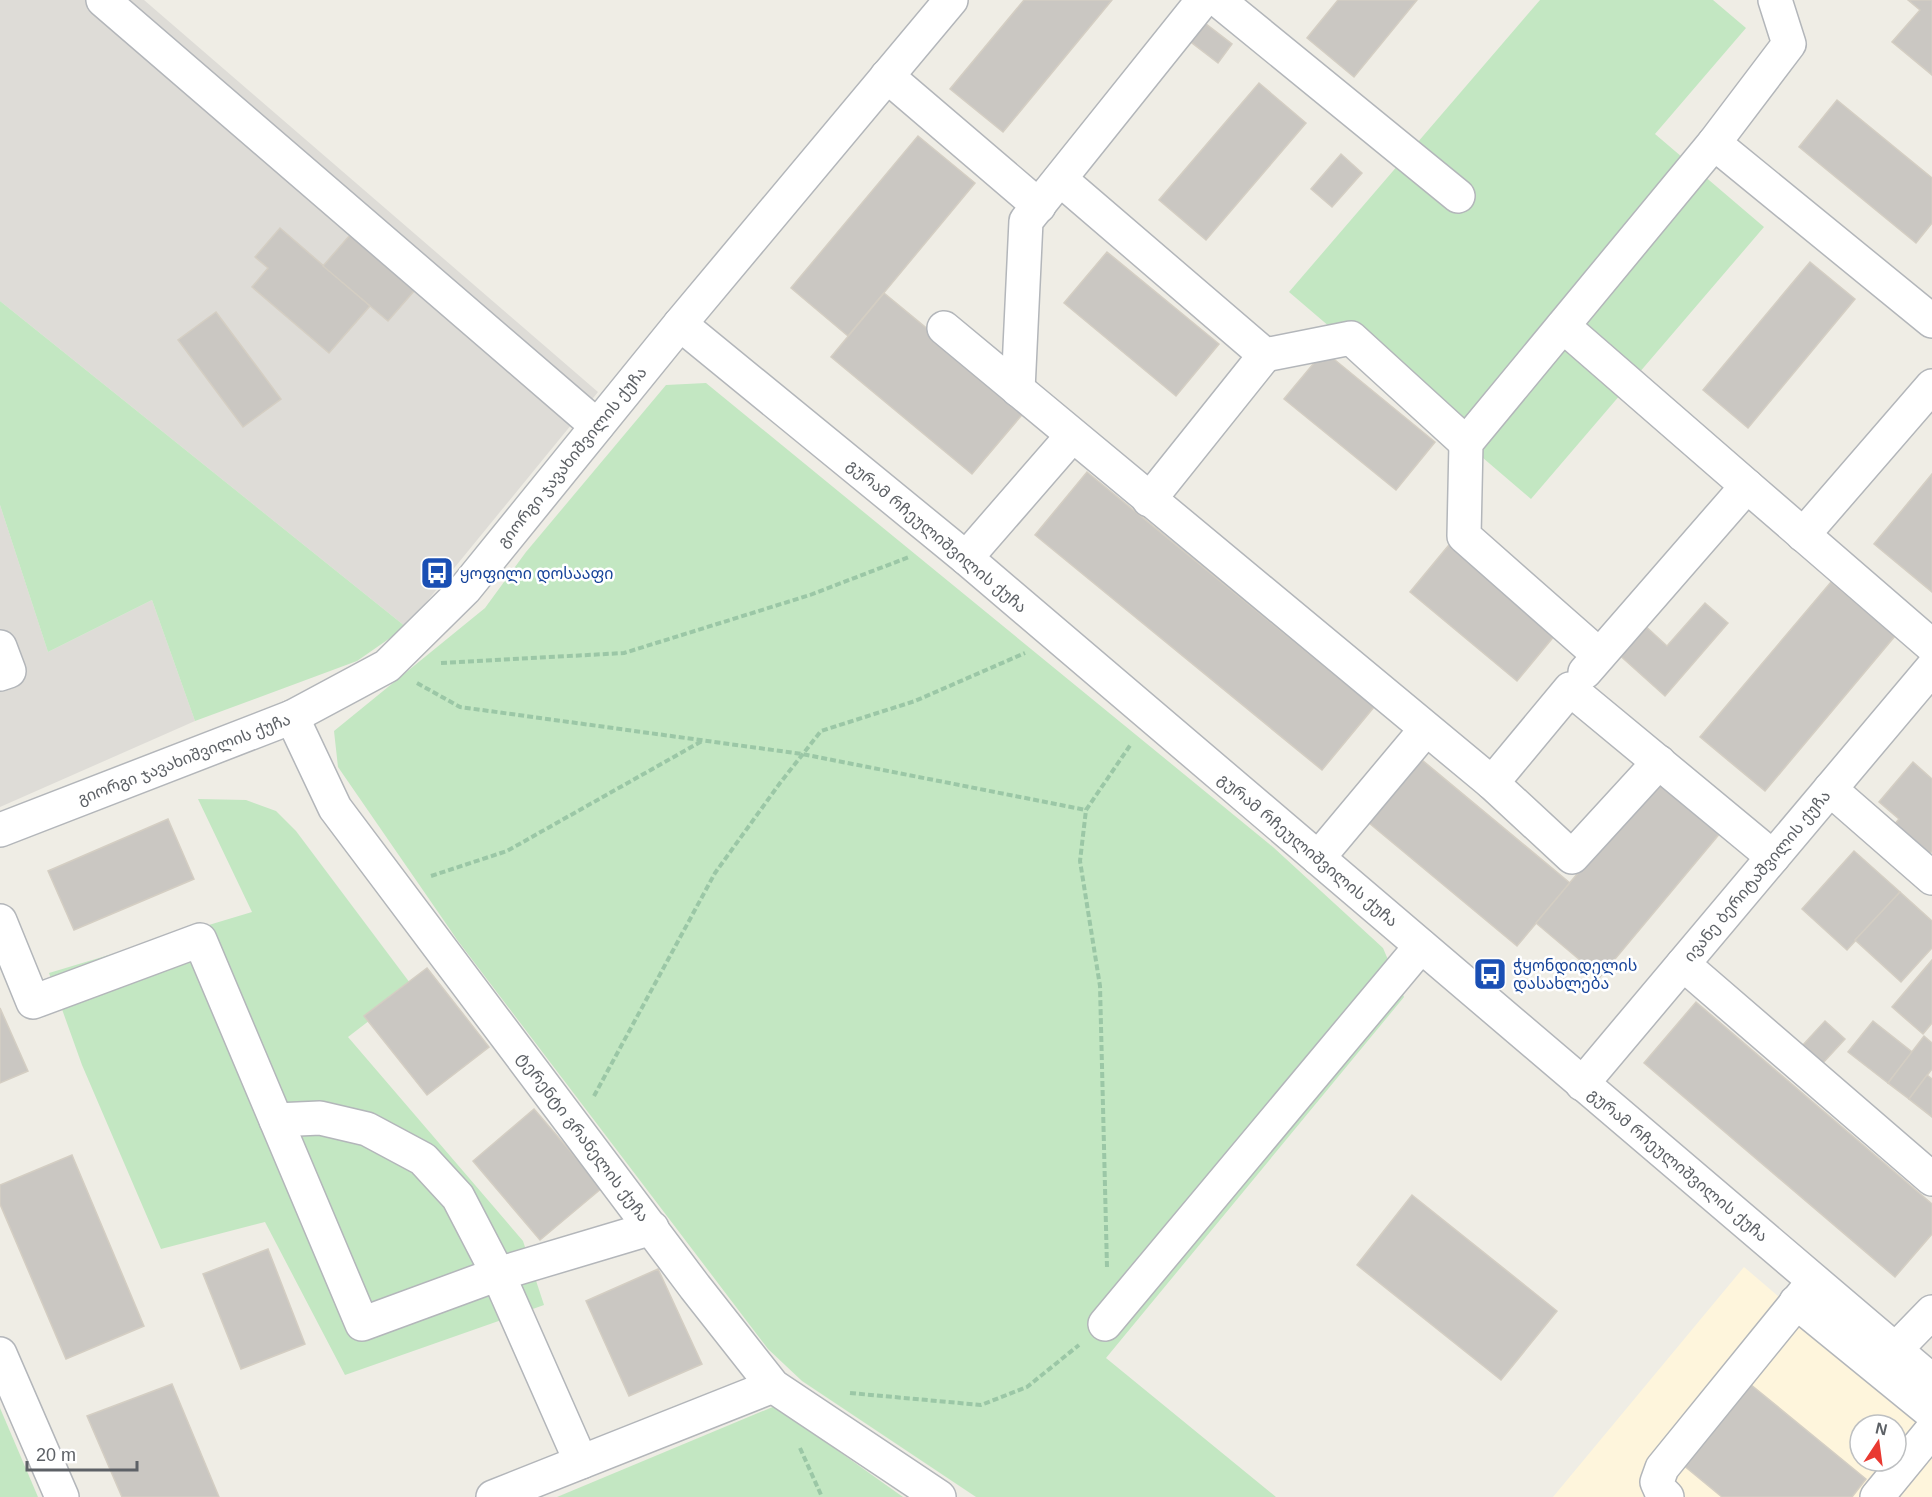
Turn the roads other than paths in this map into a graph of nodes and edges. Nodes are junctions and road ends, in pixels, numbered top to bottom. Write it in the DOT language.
graph roads {
  1 [pos="103,0"];
  2 [pos="951,0"];
  3 [pos="1203,0"];
  4 [pos="1218,0"];
  5 [pos="1775,0"];
  6 [pos="886,76"];
  7 [pos="1714,142"];
  8 [pos="1060,179"];
  9 [pos="1458,196"];
  10 [pos="1039,206"];
  11 [pos="1932,321"];
  12 [pos="680,324"];
  13 [pos="1563,326"];
  14 [pos="944,328"];
  15 [pos="1264,355"];
  16 [pos="1932,386"];
  17 [pos="1018,390"];
  18 [pos="597,426"];
  19 [pos="1072,435"];
  20 [pos="1466,443"];
  21 [pos="1747,486"];
  22 [pos="1149,500"];
  23 [pos="1803,535"];
  24 [pos="956,550"];
  25 [pos="1932,646"];
  26 [pos="0,647"];
  27 [pos="1599,655"];
  28 [pos="1932,668"];
  29 [pos="0,675"];
  30 [pos="1570,689"];
  31 [pos="292,717"];
  32 [pos="1426,729"];
  33 [pos="1659,762"];
  34 [pos="1492,783"];
  35 [pos="1830,789"];
  36 [pos="0,831"];
  37 [pos="1773,857"];
  38 [pos="1318,858"];
  39 [pos="1932,878"];
  40 [pos="0,921"];
  41 [pos="1421,946"];
  42 [pos="1683,964"];
  43 [pos="1582,1084"];
  44 [pos="276,1120"];
  45 [pos="1932,1179"];
  46 [pos="652,1228"];
  47 [pos="498,1274"];
  48 [pos="1805,1292"];
  49 [pos="1932,1312"];
  50 [pos="1105,1324"];
  51 [pos="1895,1350"];
  52 [pos="0,1354"];
  53 [pos="1932,1381"];
  54 [pos="773,1386"];
  55 [pos="1932,1413"];
  56 [pos="1932,1430"];
  57 [pos="581,1462"];
  58 [pos="62,1497"];
  59 [pos="493,1497"];
  60 [pos="939,1497"];
  61 [pos="1667,1497"];
  62 [pos="1877,1497"];
  1 -- 18 [label="street"];
  2 -- 6 [label="street, გიორგი ჯავახიშვილის ქუჩა"];
  3 -- 8 [label="street"];
  4 -- 9 [label="street"];
  5 -- 7 [label="street"];
  6 -- 10 [label="street"];
  6 -- 12 [label="street, გიორგი ჯავახიშვილის ქუჩა"];
  7 -- 11 [label="street"];
  7 -- 13 [label="street"];
  8 -- 10 [label="street"];
  8 -- 15 [label="street"];
  10 -- 17 [label="street"];
  12 -- 18 [label="street, გიორგი ჯავახიშვილის ქუჩა"];
  12 -- 24 [label="street, გურამ რჩეულიშვილის ქუჩა"];
  13 -- 20 [label="street"];
  13 -- 21 [label="street"];
  14 -- 17 [label="street"];
  15 -- 20 [label="street"];
  15 -- 22 [label="street"];
  16 -- 23 [label="street"];
  17 -- 19 [label="street"];
  18 -- 31 [label="street, გიორგი ჯავახიშვილის ქუჩა"];
  19 -- 22 [label="street"];
  19 -- 24 [label="street"];
  20 -- 27 [label="street"];
  21 -- 23 [label="street"];
  21 -- 27 [label="street"];
  22 -- 32 [label="street"];
  23 -- 25 [label="street"];
  24 -- 38 [label="street, გურამ რჩეულიშვილის ქუჩა"];
  26 -- 29 [label="street"];
  27 -- 30 [label="street"];
  28 -- 35 [label="street, ივანე ბერიტაშვილის ქუჩა"];
  30 -- 33 [label="street"];
  30 -- 34 [label="street"];
  31 -- 36 [label="street, გიორგი ჯავახიშვილის ქუჩა"];
  31 -- 46 [label="street, ტერენტი გრანელის ქუჩა"];
  32 -- 34 [label="street"];
  32 -- 38 [label="street"];
  33 -- 34 [label="street"];
  33 -- 37 [label="street"];
  35 -- 37 [label="street, ივანე ბერიტაშვილის ქუჩა"];
  35 -- 39 [label="street"];
  37 -- 42 [label="street, ივანე ბერიტაშვილის ქუჩა"];
  38 -- 41 [label="street, გურამ რჩეულიშვილის ქუჩა"];
  40 -- 44 [label="street"];
  41 -- 43 [label="street, გურამ რჩეულიშვილის ქუჩა"];
  41 -- 50 [label="street"];
  42 -- 43 [label="street, ივანე ბერიტაშვილის ქუჩა"];
  42 -- 45 [label="street"];
  43 -- 48 [label="street, გურამ რჩეულიშვილის ქუჩა"];
  44 -- 47 [label="street"];
  44 -- 47 [label="street"];
  46 -- 47 [label="street"];
  46 -- 54 [label="street, ტერენტი გრანელის ქუჩა"];
  47 -- 57 [label="street"];
  48 -- 51 [label="street, გურამ რჩეულიშვილის ქუჩა"];
  48 -- 55 [label="street"];
  48 -- 61 [label="street"];
  49 -- 51 [label="street"];
  51 -- 53 [label="street, გურამ რჩეულიშვილის ქუჩა"];
  52 -- 58 [label="street"];
  54 -- 57 [label="street"];
  54 -- 60 [label="street, ტერენტი გრანელის ქუჩა"];
  56 -- 62 [label="street"];
  57 -- 59 [label="street"];
}
